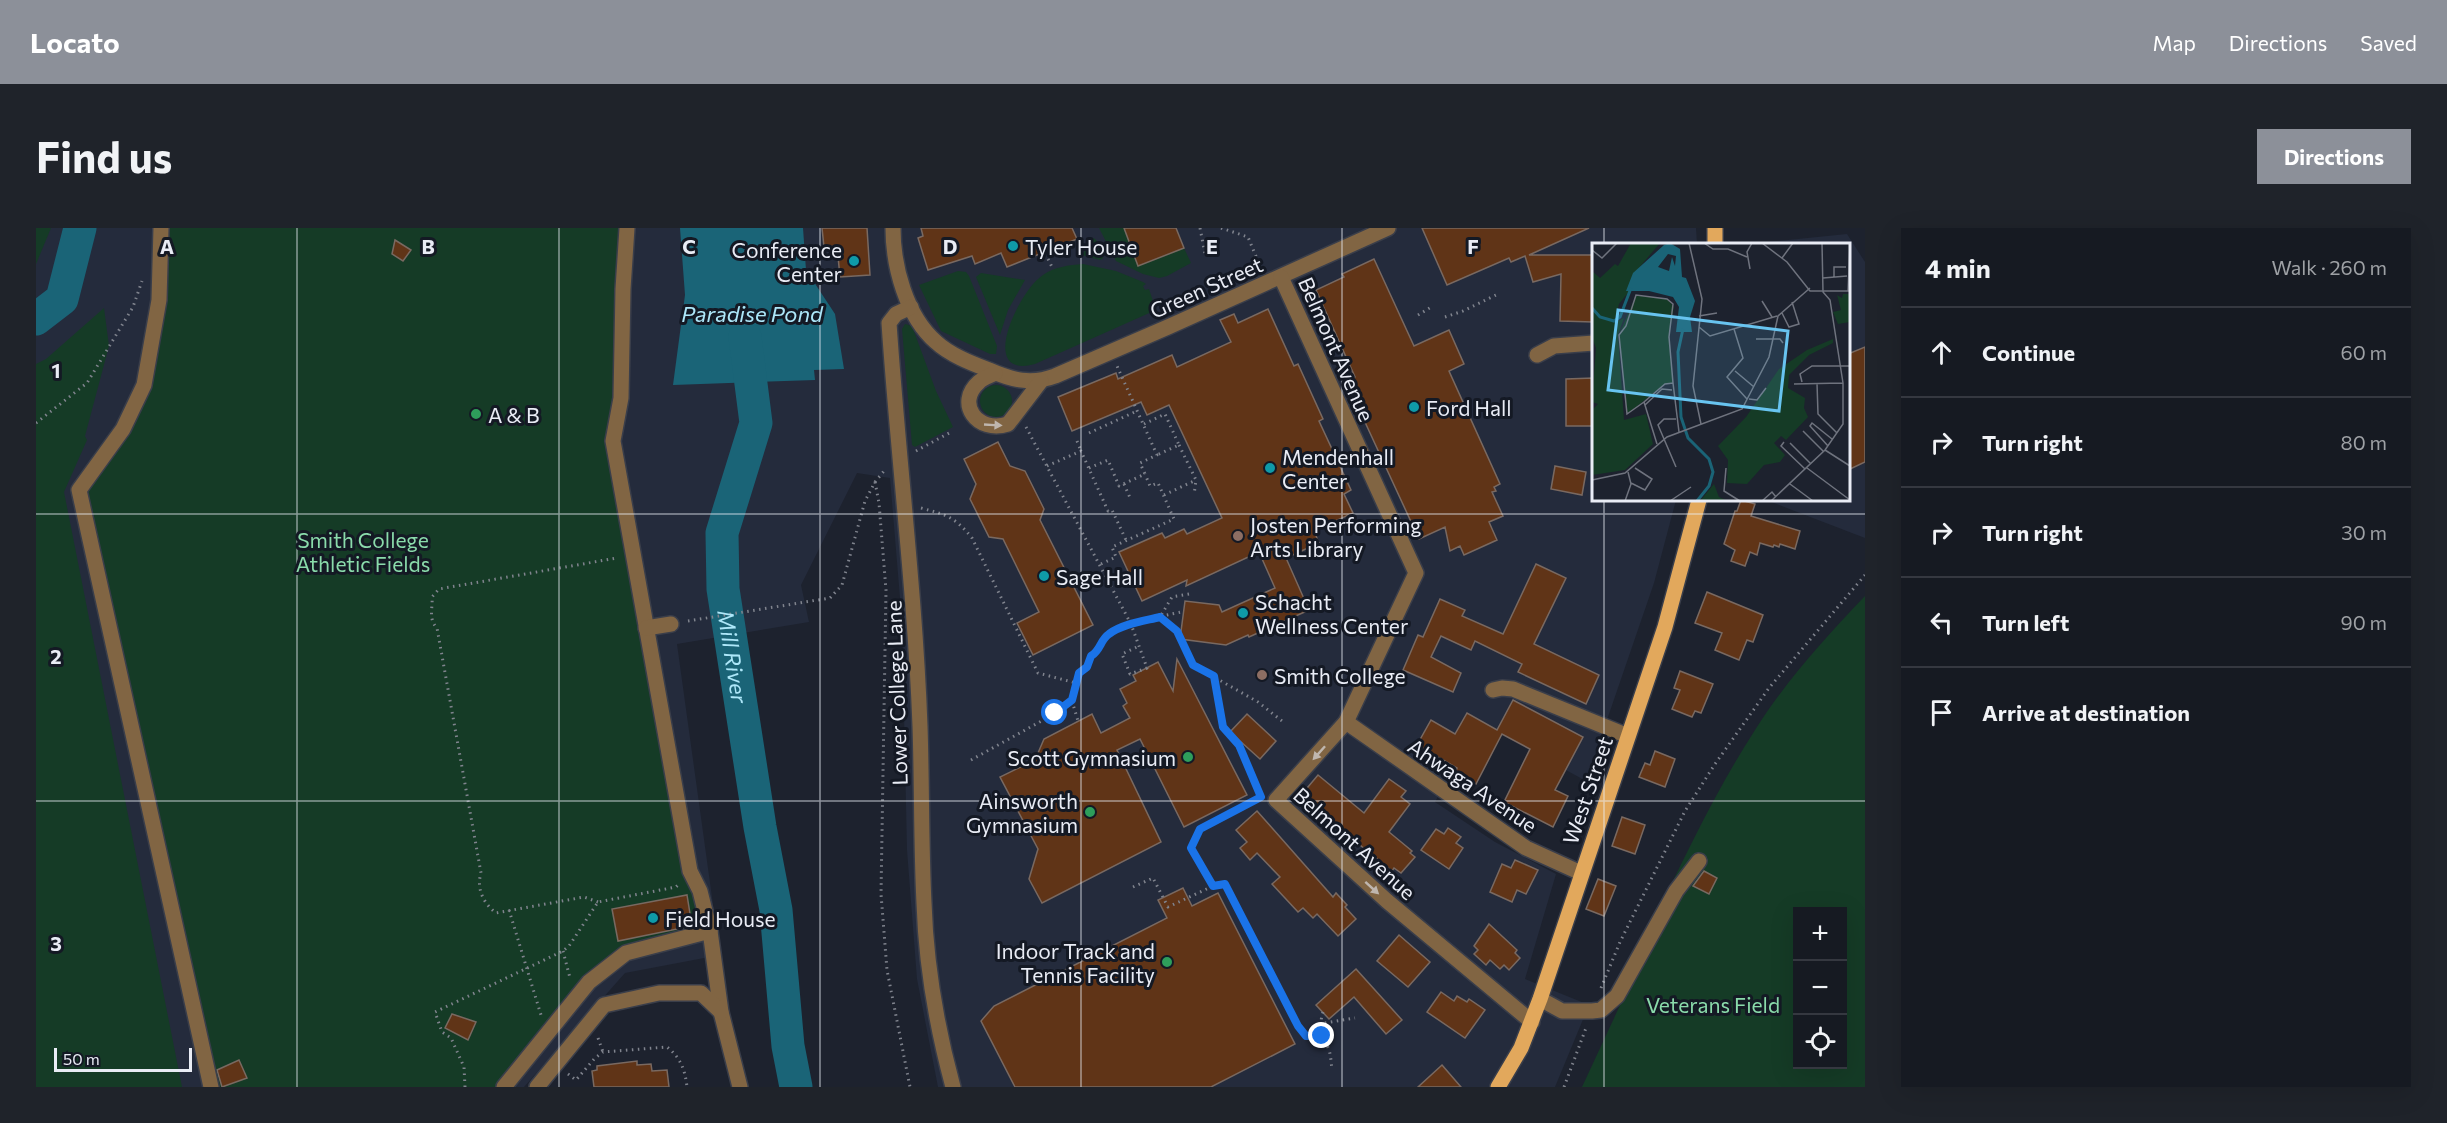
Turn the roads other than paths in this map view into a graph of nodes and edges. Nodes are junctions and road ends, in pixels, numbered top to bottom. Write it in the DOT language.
graph roads {
  1 [pos="161,228"];
  2 [pos="627,228"];
  3 [pos="893,228"];
  4 [pos="1388,228"];
  5 [pos="1281,277"];
  6 [pos="911,307"];
  7 [pos="1592,343"];
  8 [pos="1537,355"];
  9 [pos="995,373"];
  10 [pos="1041,381"];
  11 [pos="1699,501"];
  12 [pos="671,624"];
  13 [pos="645,628"];
  14 [pos="1492,690"];
  15 [pos="1346,722"];
  16 [pos="1628,736"];
  17 [pos="1699,861"];
  18 [pos="1581,873"];
  19 [pos="710,931"];
  20 [pos="1540,999"];
  21 [pos="721,1012"];
  22 [pos="1532,1022"];
  23 [pos="211,1087"];
  24 [pos="504,1087"];
  25 [pos="537,1087"];
  26 [pos="740,1087"];
  27 [pos="953,1087"];
  28 [pos="1498,1087"];
  1 -- 23 [label="street"];
  2 -- 13 [label="street"];
  3 -- 6 [label="street, Green Street"];
  4 -- 5 [label="street, Green Street"];
  5 -- 10 [label="street, Green Street"];
  5 -- 15 [label="street, Belmont Avenue"];
  6 -- 9 [label="street, Green Street"];
  6 -- 27 [label="street, Lower College Lane"];
  7 -- 8 [label="street"];
  9 -- 10 [label="street, Green Street"];
  9 -- 10 [label="street, Green Street, one-way"];
  11 -- 16 [label="main road, West Street"];
  12 -- 13 [label="street"];
  13 -- 19 [label="street"];
  14 -- 16 [label="street"];
  15 -- 18 [label="street, Ahwaga Avenue"];
  15 -- 22 [label="street, Belmont Avenue, one-way"];
  16 -- 18 [label="main road, West Street"];
  17 -- 20 [label="street"];
  18 -- 20 [label="main road, West Street"];
  19 -- 21 [label="street"];
  19 -- 24 [label="street"];
  20 -- 22 [label="main road, West Street"];
  21 -- 25 [label="street"];
  21 -- 26 [label="street"];
  22 -- 28 [label="main road, West Street"];
}
